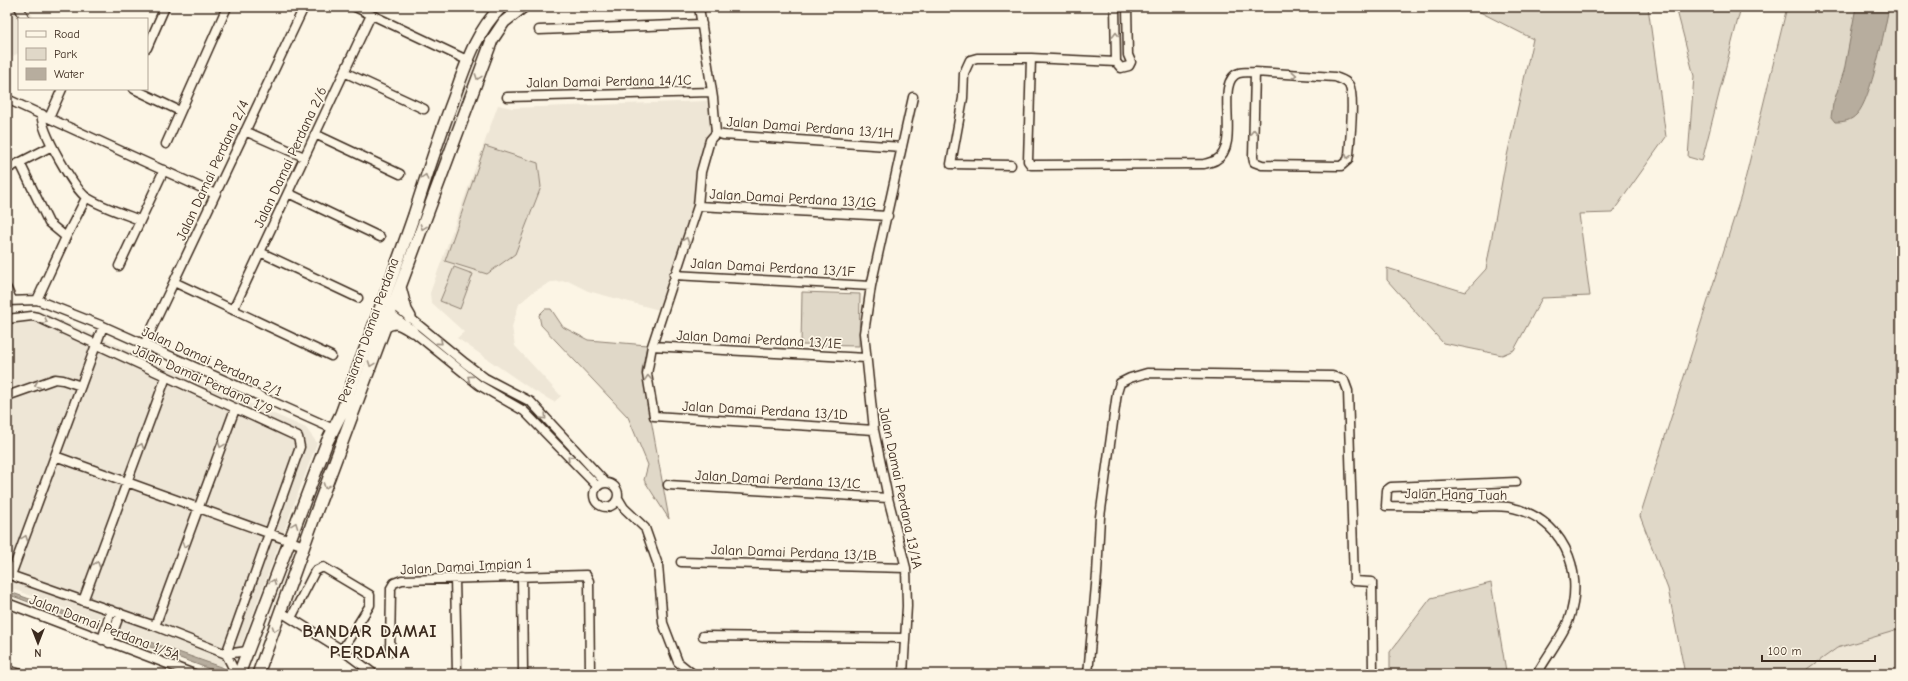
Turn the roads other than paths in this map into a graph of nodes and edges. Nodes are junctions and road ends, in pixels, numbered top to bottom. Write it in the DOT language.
graph roads {
  1 [pos="19,7"];
  2 [pos="165,7"];
  3 [pos="227,7"];
  4 [pos="304,7"];
  5 [pos="355,7"];
  6 [pos="501,7"];
  7 [pos="523,7"];
  8 [pos="699,7"];
  9 [pos="1115,7"];
  10 [pos="1127,7"];
  11 [pos="371,14"];
  12 [pos="24,18"];
  13 [pos="702,24"];
  14 [pos="539,30"];
  15 [pos="148,46"];
  16 [pos="1031,58"];
  17 [pos="467,60"];
  18 [pos="1116,62"];
  19 [pos="344,72"];
  20 [pos="1255,72"];
  21 [pos="61,90"];
  22 [pos="136,90"];
  23 [pos="712,92"];
  24 [pos="506,97"];
  25 [pos="913,97"];
  26 [pos="7,99"];
  27 [pos="424,109"];
  28 [pos="180,111"];
  29 [pos="45,116"];
  30 [pos="246,130"];
  31 [pos="716,133"];
  32 [pos="315,134"];
  33 [pos="166,144"];
  34 [pos="52,146"];
  35 [pos="902,147"];
  36 [pos="304,157"];
  37 [pos="20,163"];
  38 [pos="1011,165"];
  39 [pos="7,169"];
  40 [pos="164,170"];
  41 [pos="400,174"];
  42 [pos="288,193"];
  43 [pos="215,194"];
  44 [pos="86,198"];
  45 [pos="698,206"];
  46 [pos="888,216"];
  47 [pos="140,220"];
  48 [pos="380,236"];
  49 [pos="66,237"];
  50 [pos="260,252"];
  51 [pos="119,266"];
  52 [pos="674,275"];
  53 [pos="174,282"];
  54 [pos="400,286"];
  55 [pos="871,286"];
  56 [pos="7,289"];
  57 [pos="386,289"];
  58 [pos="358,298"];
  59 [pos="38,300"];
  60 [pos="10,301"];
  61 [pos="381,305"];
  62 [pos="392,309"];
  63 [pos="233,310"];
  64 [pos="410,317"];
  65 [pos="7,319"];
  66 [pos="103,326"];
  67 [pos="385,327"];
  68 [pos="412,330"];
  69 [pos="96,345"];
  70 [pos="144,345"];
  71 [pos="652,346"];
  72 [pos="332,356"];
  73 [pos="866,358"];
  74 [pos="166,377"];
  75 [pos="81,386"];
  76 [pos="7,396"];
  77 [pos="235,409"];
  78 [pos="329,428"];
  79 [pos="874,430"];
  80 [pos="327,442"];
  81 [pos="55,456"];
  82 [pos="127,482"];
  83 [pos="606,482"];
  84 [pos="1516,482"];
  85 [pos="668,485"];
  86 [pos="597,486"];
  87 [pos="618,498"];
  88 [pos="888,498"];
  89 [pos="611,506"];
  90 [pos="198,508"];
  91 [pos="624,508"];
  92 [pos="270,534"];
  93 [pos="289,541"];
  94 [pos="304,546"];
  95 [pos="681,562"];
  96 [pos="906,568"];
  97 [pos="9,574"];
  98 [pos="522,576"];
  99 [pos="455,578"];
  100 [pos="83,601"];
  101 [pos="7,603"];
  102 [pos="112,610"];
  103 [pos="281,612"];
  104 [pos="120,613"];
  105 [pos="291,618"];
  106 [pos="155,626"];
  107 [pos="703,636"];
  108 [pos="905,638"];
  109 [pos="107,639"];
  110 [pos="342,650"];
  111 [pos="247,651"];
  112 [pos="390,652"];
  113 [pos="226,654"];
  114 [pos="7,670"];
  115 [pos="21,674"];
  116 [pos="194,674"];
  117 [pos="236,674"];
  118 [pos="240,674"];
  119 [pos="258,674"];
  120 [pos="374,674"];
  121 [pos="457,674"];
  122 [pos="523,674"];
  123 [pos="590,674"];
  124 [pos="693,674"];
  125 [pos="903,674"];
  126 [pos="1088,674"];
  127 [pos="1373,674"];
  128 [pos="1537,674"];
  1 -- 12 [label="street"];
  2 -- 15 [label="street"];
  3 -- 28 [label="street"];
  4 -- 30 [label="street, Jalan Damai Perdana 2/4"];
  5 -- 11 [label="street"];
  6 -- 17 [label="main road, Persiaran Damai Perdana"];
  7 -- 54 [label="main road, Persiaran Damai Perdana, one-way"];
  8 -- 13 [label="street"];
  18 -- 9 [label="street, one-way"];
  10 -- 18 [label="street"];
  11 -- 17 [label="street"];
  11 -- 19 [label="street, Jalan Damai Perdana 2/6"];
  13 -- 14 [label="street"];
  13 -- 23 [label="street"];
  16 -- 18 [label="street"];
  16 -- 20 [label="street"];
  16 -- 38 [label="street"];
  57 -- 17 [label="main road, Persiaran Damai Perdana, one-way"];
  19 -- 27 [label="street"];
  19 -- 32 [label="street, Jalan Damai Perdana 2/6"];
  20 -- 20 [label="street, one-way"];
  21 -- 29 [label="street"];
  22 -- 28 [label="street"];
  23 -- 24 [label="street, Jalan Damai Perdana 14/1C"];
  23 -- 31 [label="street"];
  25 -- 35 [label="street, Jalan Damai Perdana 13/1A"];
  26 -- 29 [label="street"];
  28 -- 33 [label="street"];
  29 -- 34 [label="street"];
  29 -- 40 [label="street"];
  30 -- 36 [label="street"];
  30 -- 43 [label="street, Jalan Damai Perdana 2/4"];
  31 -- 35 [label="street, Jalan Damai Perdana 13/1H"];
  31 -- 45 [label="street"];
  32 -- 36 [label="street, Jalan Damai Perdana 2/6"];
  32 -- 41 [label="street"];
  34 -- 37 [label="street"];
  34 -- 44 [label="street"];
  35 -- 46 [label="street, Jalan Damai Perdana 13/1A"];
  36 -- 42 [label="street, Jalan Damai Perdana 2/6"];
  37 -- 39 [label="street"];
  37 -- 49 [label="street"];
  40 -- 43 [label="street"];
  40 -- 47 [label="street"];
  42 -- 48 [label="street"];
  42 -- 50 [label="street, Jalan Damai Perdana 2/6"];
  43 -- 53 [label="street, Jalan Damai Perdana 2/4"];
  44 -- 47 [label="street"];
  44 -- 49 [label="street"];
  45 -- 46 [label="street, Jalan Damai Perdana 13/1G"];
  52 -- 45 [label="street, one-way"];
  46 -- 55 [label="street, Jalan Damai Perdana 13/1A"];
  47 -- 51 [label="street"];
  49 -- 59 [label="street"];
  50 -- 58 [label="street"];
  50 -- 63 [label="street, Jalan Damai Perdana 2/6"];
  52 -- 55 [label="street, Jalan Damai Perdana 13/1F"];
  52 -- 71 [label="street"];
  53 -- 63 [label="street"];
  53 -- 70 [label="street, Jalan Damai Perdana 2/4"];
  54 -- 62 [label="main road, Persiaran Damai Perdana"];
  54 -- 64 [label="main road"];
  55 -- 73 [label="street, Jalan Damai Perdana 13/1A"];
  56 -- 60 [label="street"];
  57 -- 61 [label="main road, Persiaran Damai Perdana"];
  57 -- 78 [label="main road, Persiaran Damai Perdana"];
  59 -- 60 [label="street"];
  59 -- 66 [label="street, Jalan Damai Perdana 2/1"];
  61 -- 62 [label="street"];
  61 -- 80 [label="main road, Persiaran Damai Perdana"];
  62 -- 64 [label="street"];
  62 -- 67 [label="main road, Persiaran Damai Perdana"];
  62 -- 68 [label="street"];
  63 -- 72 [label="street"];
  64 -- 83 [label="street, one-way"];
  65 -- 69 [label="street, Jalan Damai Perdana 1/9, one-way"];
  66 -- 69 [label="street"];
  66 -- 70 [label="street, Jalan Damai Perdana 2/1"];
  67 -- 68 [label="main road"];
  67 -- 94 [label="main road, Persiaran Damai Perdana, one-way"];
  86 -- 68 [label="street, one-way"];
  69 -- 74 [label="street, Jalan Damai Perdana 1/9"];
  69 -- 75 [label="street"];
  70 -- 78 [label="street, Jalan Damai Perdana 2/1"];
  71 -- 73 [label="street, Jalan Damai Perdana 13/1E"];
  79 -- 71 [label="street, Jalan Damai Perdana 13/1D, one-way"];
  73 -- 79 [label="street, Jalan Damai Perdana 13/1A"];
  74 -- 77 [label="street, Jalan Damai Perdana 1/9"];
  82 -- 74 [label="street, one-way"];
  75 -- 76 [label="street, one-way"];
  75 -- 81 [label="street"];
  77 -- 90 [label="street, one-way"];
  77 -- 92 [label="street, Jalan Damai Perdana 1/9"];
  78 -- 80 [label="main road, Persiaran Damai Perdana"];
  79 -- 88 [label="street, Jalan Damai Perdana 13/1A"];
  93 -- 80 [label="main road, Persiaran Damai Perdana, one-way"];
  81 -- 82 [label="street"];
  97 -- 81 [label="street, one-way"];
  82 -- 90 [label="street"];
  100 -- 82 [label="street, one-way"];
  83 -- 86 [label="street"];
  83 -- 87 [label="street"];
  84 -- 128 [label="street, Jalan Hang Tuah"];
  85 -- 88 [label="street, Jalan Damai Perdana 13/1C"];
  86 -- 89 [label="street"];
  87 -- 89 [label="street"];
  87 -- 91 [label="street"];
  88 -- 96 [label="street, Jalan Damai Perdana 13/1A"];
  89 -- 91 [label="street"];
  90 -- 92 [label="street"];
  90 -- 106 [label="street, one-way"];
  91 -- 124 [label="street"];
  92 -- 93 [label="street"];
  92 -- 113 [label="street"];
  93 -- 94 [label="street"];
  111 -- 93 [label="main road, Persiaran Damai Perdana, one-way"];
  94 -- 103 [label="main road, Persiaran Damai Perdana"];
  95 -- 96 [label="street, Jalan Damai Perdana 13/1B"];
  96 -- 108 [label="street, Jalan Damai Perdana 13/1A"];
  97 -- 100 [label="street"];
  98 -- 99 [label="street, Jalan Damai Impian 1"];
  98 -- 122 [label="street"];
  98 -- 123 [label="street, Jalan Damai Impian 1"];
  99 -- 112 [label="street, Jalan Damai Impian 1"];
  99 -- 121 [label="street"];
  100 -- 102 [label="street"];
  101 -- 109 [label="street, Jalan Damai Perdana 1/5A"];
  102 -- 104 [label="street"];
  102 -- 109 [label="street"];
  103 -- 105 [label="street"];
  103 -- 119 [label="main road, Persiaran Damai Perdana, one-way"];
  104 -- 106 [label="street"];
  104 -- 109 [label="street"];
  105 -- 110 [label="street"];
  105 -- 110 [label="street"];
  106 -- 113 [label="street"];
  107 -- 108 [label="street"];
  108 -- 125 [label="street, Jalan Damai Perdana 13/1A"];
  109 -- 116 [label="street, Jalan Damai Perdana 1/5A"];
  110 -- 120 [label="street"];
  111 -- 113 [label="street"];
  111 -- 118 [label="main road, Persiaran Damai Perdana"];
  113 -- 117 [label="street"];
  114 -- 115 [label="street"];
  126 -- 127 [label="street"];
}
